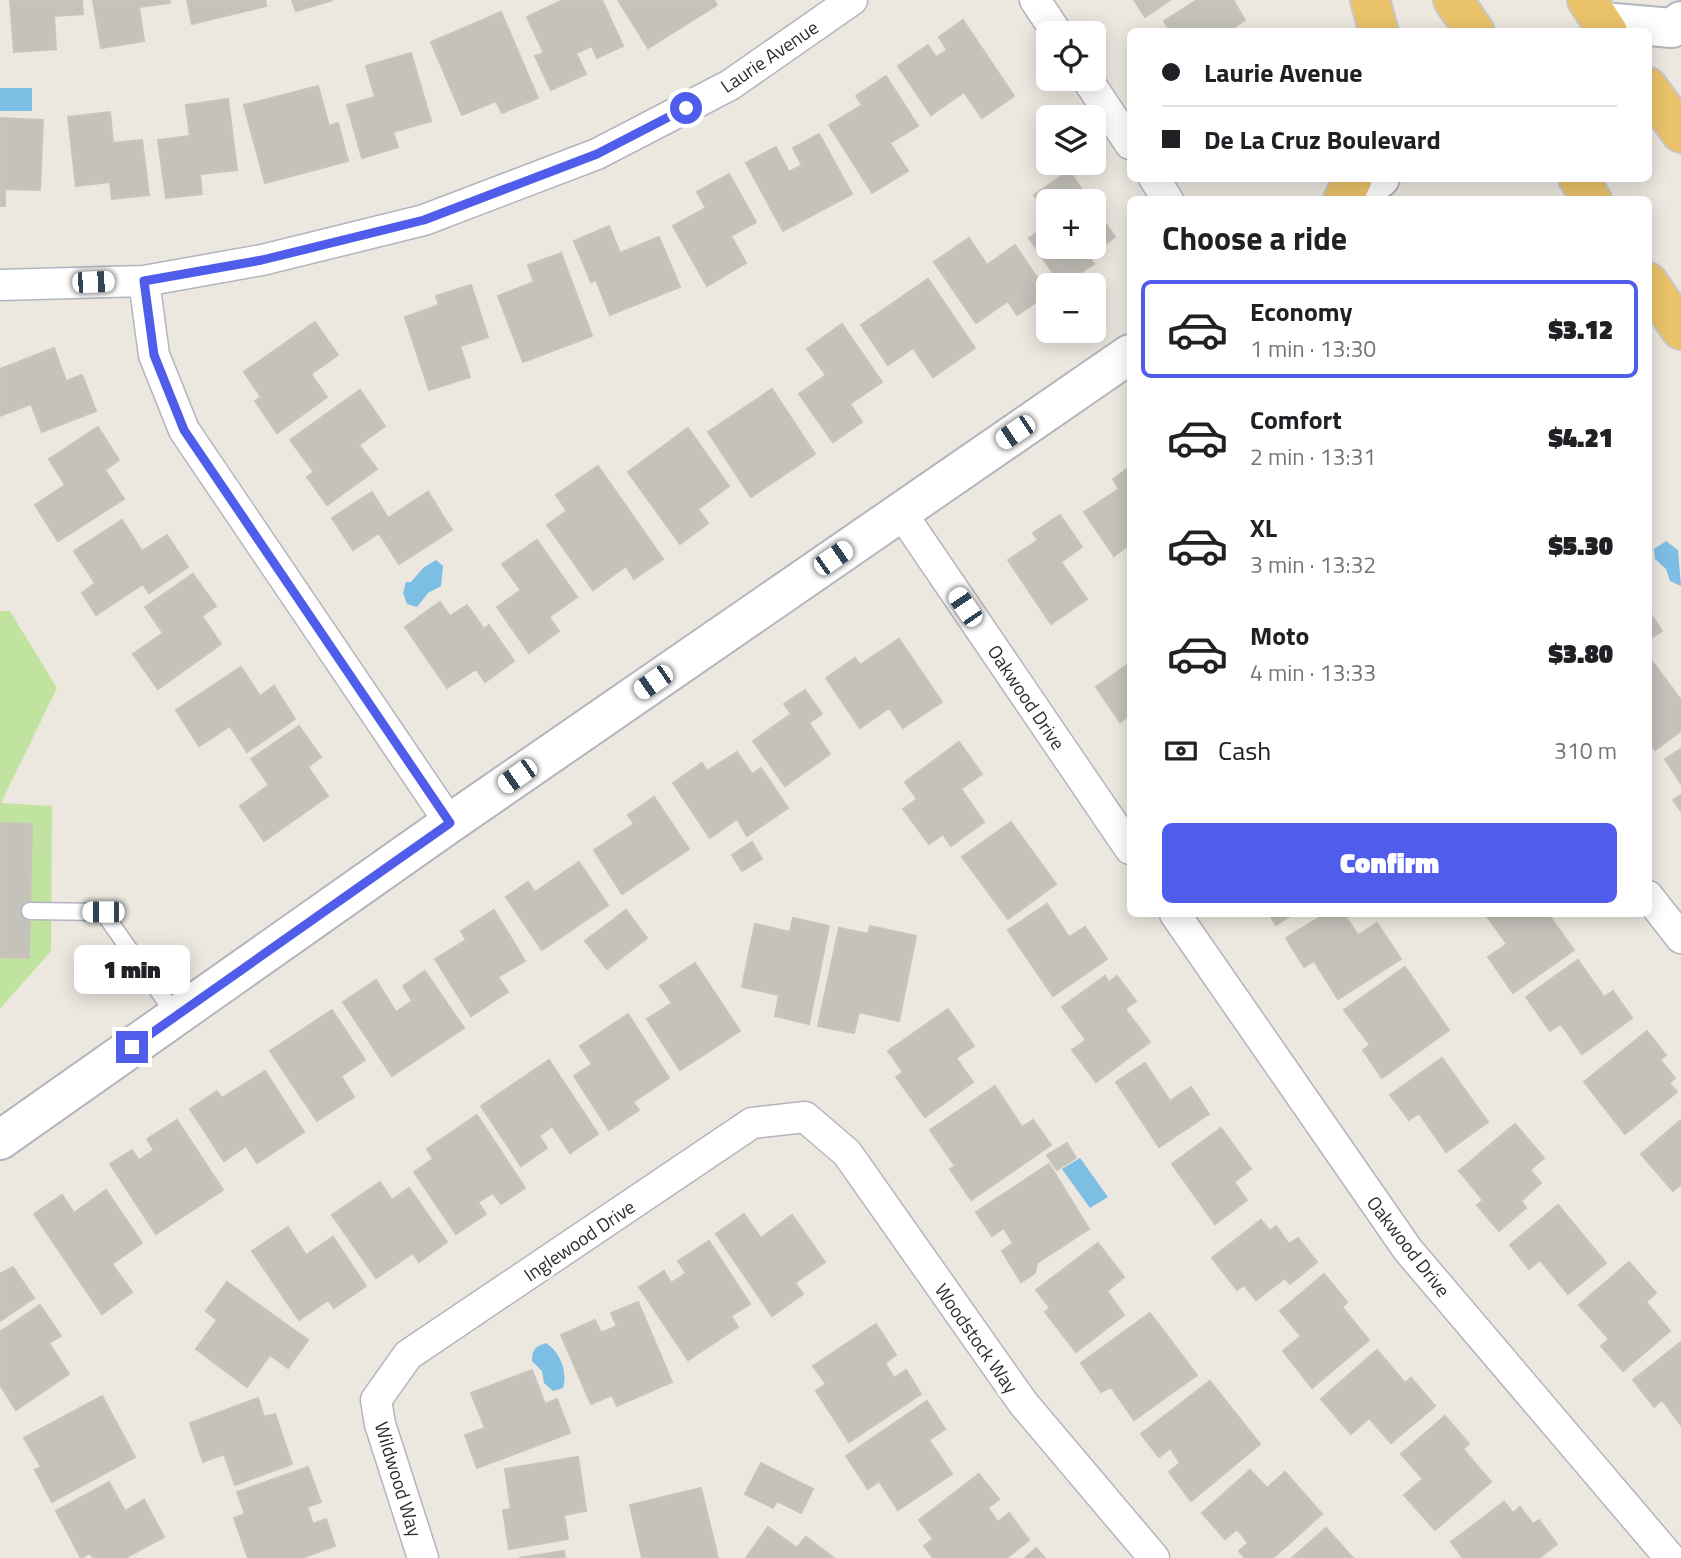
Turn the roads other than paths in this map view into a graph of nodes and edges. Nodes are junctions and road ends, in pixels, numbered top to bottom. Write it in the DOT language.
graph roads {
  1 [pos="852,0"];
  2 [pos="1035,0"];
  3 [pos="1370,0"];
  4 [pos="1452,0"];
  5 [pos="1601,17"];
  6 [pos="1049,21"];
  7 [pos="1681,21"];
  8 [pos="1378,28"];
  9 [pos="1472,28"];
  10 [pos="1095,91"];
  11 [pos="1652,93"];
  12 [pos="1681,133"];
  13 [pos="1127,139"];
  14 [pos="1374,182"];
  15 [pos="1355,196"];
  16 [pos="144,281"];
  17 [pos="0,285"];
  18 [pos="1652,288"];
  19 [pos="1681,330"];
  20 [pos="1127,356"];
  21 [pos="900,511"];
  22 [pos="450,823"];
  23 [pos="1127,845"];
  24 [pos="1652,901"];
  25 [pos="30,911"];
  26 [pos="1177,917"];
  27 [pos="1681,938"];
  28 [pos="176,1016"];
  29 [pos="805,1117"];
  30 [pos="0,1140"];
  31 [pos="376,1400"];
  32 [pos="424,1558"];
  33 [pos="1154,1558"];
  34 [pos="1670,1558"];
  1 -- 16 [label="street, Laurie Avenue"];
  2 -- 6 [label="street"];
  3 -- 8 [label="highway"];
  4 -- 9 [label="highway"];
  5 -- 7 [label="main road"];
  10 -- 13 [label="street"];
  11 -- 12 [label="highway"];
  14 -- 15 [label="main road"];
  16 -- 17 [label="street, Laurie Avenue"];
  16 -- 22 [label="street"];
  18 -- 19 [label="highway"];
  20 -- 21 [label="main road"];
  21 -- 22 [label="main road"];
  21 -- 23 [label="street, Oakwood Drive"];
  22 -- 28 [label="main road"];
  24 -- 27 [label="street"];
  25 -- 28 [label="lane"];
  26 -- 34 [label="street, Oakwood Drive"];
  28 -- 30 [label="main road"];
  29 -- 31 [label="street, Inglewood Drive"];
  29 -- 33 [label="street, Woodstock Way"];
  31 -- 32 [label="street, Wildwood Way"];
}
